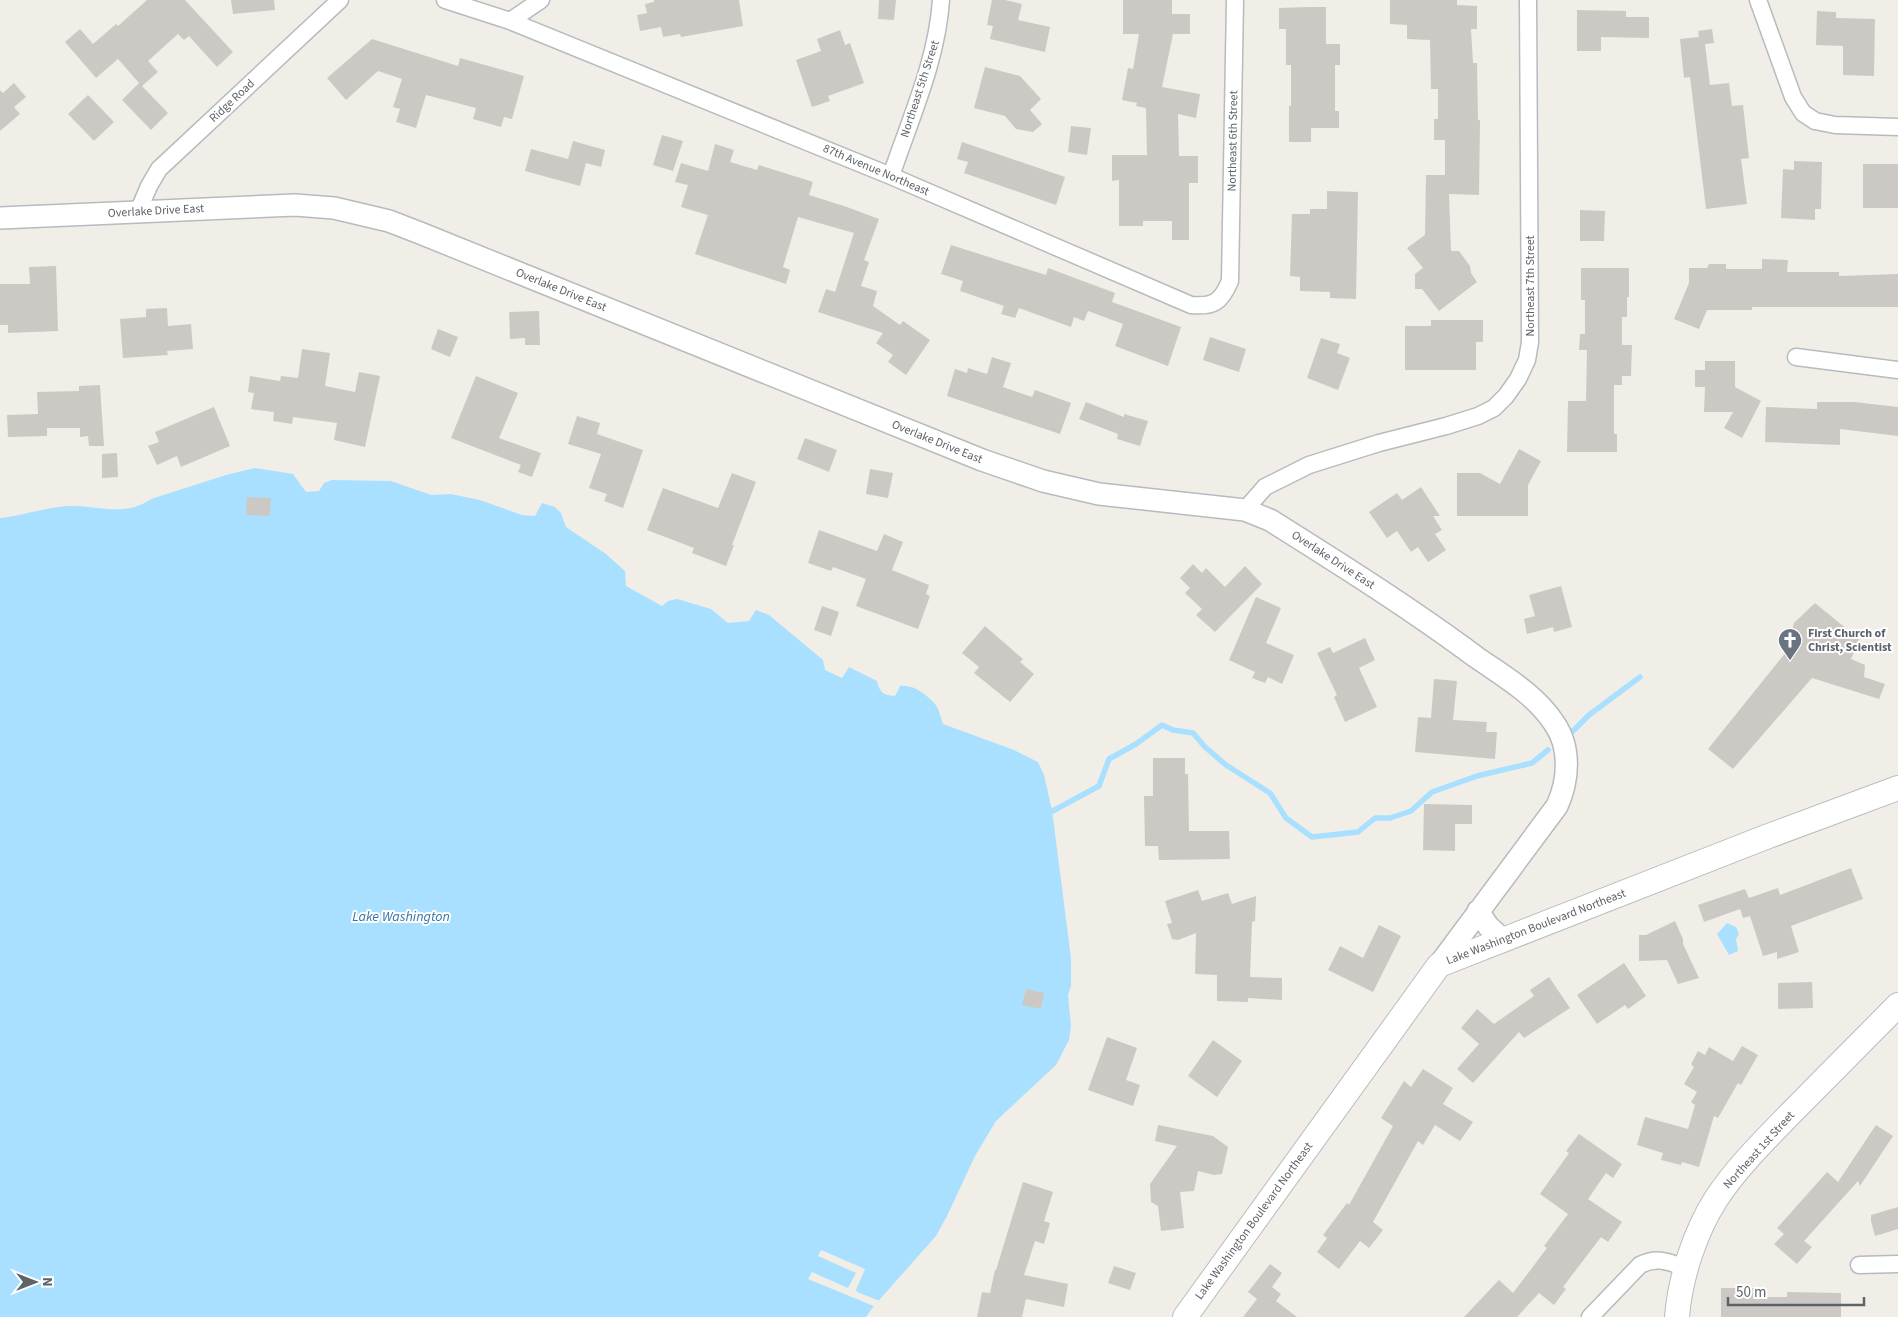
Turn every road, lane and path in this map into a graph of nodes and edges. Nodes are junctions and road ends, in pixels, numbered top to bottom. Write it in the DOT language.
graph roads {
  1 [pos="340,0"];
  2 [pos="445,0"];
  3 [pos="541,0"];
  4 [pos="941,0"];
  5 [pos="1235,0"];
  6 [pos="1528,0"];
  7 [pos="1758,0"];
  8 [pos="510,21"];
  9 [pos="1898,127"];
  10 [pos="891,176"];
  11 [pos="138,212"];
  12 [pos="0,218"];
  13 [pos="1230,281"];
  14 [pos="1796,356"];
  15 [pos="1898,370"];
  16 [pos="1245,510"];
  17 [pos="1898,788"];
  18 [pos="1478,911"];
  19 [pos="1503,940"];
  20 [pos="1439,966"];
  21 [pos="1898,1005"];
  22 [pos="1898,1264"];
  23 [pos="1859,1265"];
  24 [pos="1686,1268"];
  25 [pos="1185,1317"];
  26 [pos="1590,1317"];
  27 [pos="1677,1317"];
  1 -- 11 [label="street, Ridge Road"];
  2 -- 8 [label="street, 87th Avenue Northeast"];
  3 -- 8 [label="street"];
  4 -- 10 [label="street, Northeast 5th Street"];
  5 -- 13 [label="street, Northeast 6th Street"];
  6 -- 16 [label="street, Northeast 7th Street"];
  7 -- 9 [label="street"];
  8 -- 10 [label="street, 87th Avenue Northeast"];
  10 -- 13 [label="street, 87th Avenue Northeast"];
  11 -- 12 [label="street, Overlake Drive East"];
  11 -- 16 [label="street, Overlake Drive East"];
  14 -- 15 [label="street"];
  16 -- 18 [label="street, Overlake Drive East"];
  17 -- 19 [label="main road, Lake Washington Boulevard Northeast"];
  18 -- 19 [label="street"];
  18 -- 20 [label="street, Overlake Drive East"];
  19 -- 20 [label="main road, Lake Washington Boulevard Northeast"];
  20 -- 25 [label="main road, Lake Washington Boulevard Northeast"];
  21 -- 24 [label="main road, Northeast 1st Street"];
  22 -- 23 [label="street"];
  24 -- 26 [label="street"];
  24 -- 27 [label="main road, Northeast 1st Street"];
}
